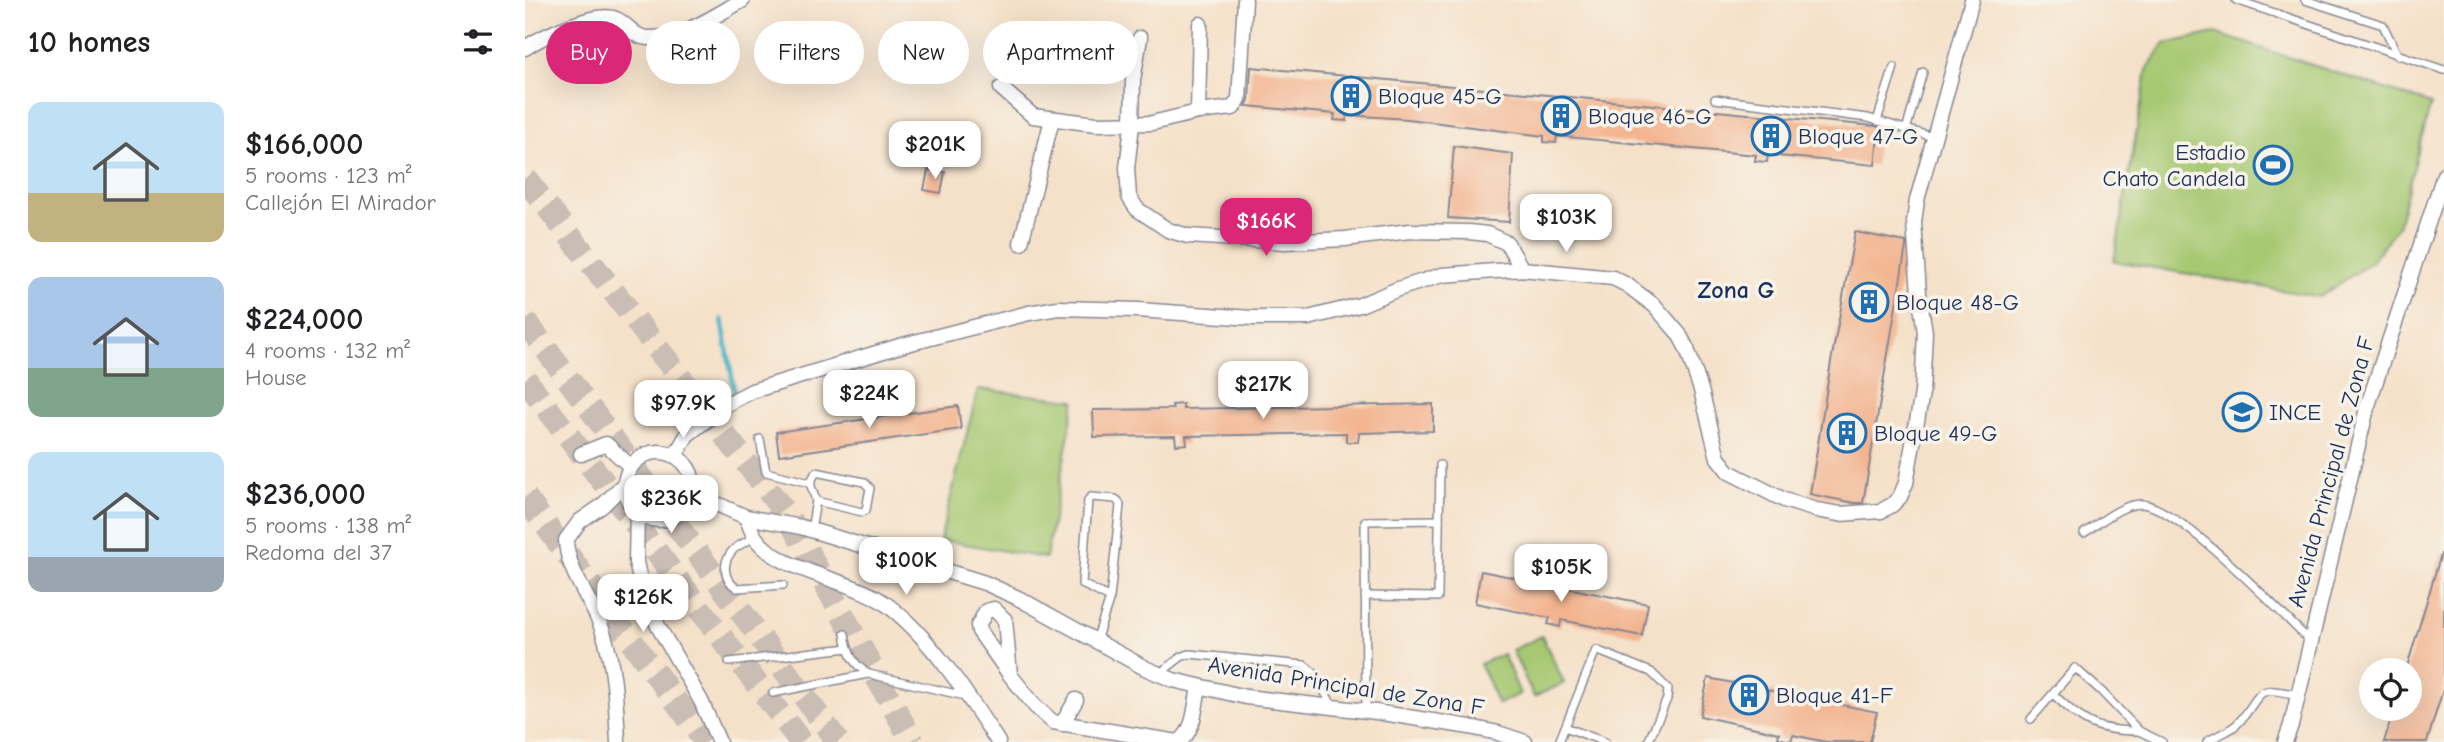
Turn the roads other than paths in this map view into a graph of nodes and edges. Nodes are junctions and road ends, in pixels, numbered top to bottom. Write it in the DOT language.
graph roads {
  1 [pos="743,0"];
  2 [pos="1245,0"];
  3 [pos="1972,0"];
  4 [pos="2237,0"];
  5 [pos="2305,0"];
  6 [pos="1201,24"];
  7 [pos="1140,38"];
  8 [pos="525,48"];
  9 [pos="2398,56"];
  10 [pos="1893,67"];
  11 [pos="2444,71"];
  12 [pos="1923,72"];
  13 [pos="1001,88"];
  14 [pos="1715,99"];
  15 [pos="1198,112"];
  16 [pos="1052,119"];
  17 [pos="1877,121"];
  18 [pos="1132,125"];
  19 [pos="1906,130"];
  20 [pos="1933,137"];
  21 [pos="2444,175"];
  22 [pos="1021,243"];
  23 [pos="1522,269"];
  24 [pos="761,439"];
  25 [pos="581,454"];
  26 [pos="675,456"];
  27 [pos="1440,465"];
  28 [pos="631,467"];
  29 [pos="626,482"];
  30 [pos="810,483"];
  31 [pos="691,498"];
  32 [pos="816,500"];
  33 [pos="637,511"];
  34 [pos="746,517"];
  35 [pos="1439,520"];
  36 [pos="811,530"];
  37 [pos="2084,533"];
  38 [pos="755,537"];
  39 [pos="783,585"];
  40 [pos="1366,596"];
  41 [pos="1110,598"];
  42 [pos="845,634"];
  43 [pos="1095,641"];
  44 [pos="2310,641"];
  45 [pos="848,648"];
  46 [pos="729,662"];
  47 [pos="869,674"];
  48 [pos="1159,674"];
  49 [pos="1010,676"];
  50 [pos="1199,687"];
  51 [pos="773,693"];
  52 [pos="2053,694"];
  53 [pos="2298,695"];
  54 [pos="969,697"];
  55 [pos="1076,700"];
  56 [pos="1333,707"];
  57 [pos="1366,710"];
  58 [pos="2031,719"];
  59 [pos="1062,724"];
  60 [pos="1565,727"];
  61 [pos="2139,732"];
  62 [pos="618,742"];
  63 [pos="719,742"];
  64 [pos="998,742"];
  65 [pos="1525,742"];
  66 [pos="1559,742"];
  67 [pos="1605,742"];
  68 [pos="1648,742"];
  69 [pos="2162,742"];
  70 [pos="2207,742"];
  71 [pos="2285,742"];
  1 -- 8 [label="street"];
  2 -- 15 [label="street"];
  3 -- 20 [label="street"];
  4 -- 9 [label="lane"];
  5 -- 9 [label="lane"];
  6 -- 15 [label="street"];
  7 -- 18 [label="street"];
  9 -- 11 [label="lane"];
  10 -- 17 [label="lane"];
  12 -- 19 [label="lane"];
  13 -- 16 [label="street"];
  14 -- 17 [label="lane"];
  15 -- 18 [label="street"];
  16 -- 18 [label="street"];
  16 -- 22 [label="street"];
  17 -- 19 [label="lane"];
  18 -- 23 [label="street"];
  19 -- 20 [label="lane"];
  20 -- 23 [label="street"];
  21 -- 44 [label="street, Avenida Principal de Zona F"];
  23 -- 26 [label="street"];
  24 -- 30 [label="lane"];
  25 -- 28 [label="street"];
  26 -- 28 [label="street"];
  26 -- 31 [label="street"];
  27 -- 35 [label="lane"];
  28 -- 29 [label="street"];
  29 -- 33 [label="street"];
  29 -- 62 [label="street"];
  30 -- 32 [label="lane"];
  30 -- 32 [label="lane"];
  31 -- 33 [label="street"];
  31 -- 34 [label="street, Avenida Principal de Zona F"];
  32 -- 36 [label="lane"];
  33 -- 63 [label="street"];
  34 -- 36 [label="street, Avenida Principal de Zona F"];
  34 -- 38 [label="street"];
  35 -- 40 [label="lane"];
  35 -- 40 [label="lane"];
  36 -- 43 [label="street, Avenida Principal de Zona F"];
  37 -- 44 [label="lane"];
  38 -- 39 [label="lane"];
  38 -- 54 [label="street"];
  40 -- 57 [label="lane"];
  41 -- 41 [label="lane"];
  41 -- 43 [label="lane"];
  42 -- 45 [label="lane"];
  43 -- 48 [label="street, Avenida Principal de Zona F"];
  44 -- 53 [label="street, Avenida Principal de Zona F"];
  45 -- 46 [label="lane"];
  45 -- 47 [label="lane"];
  47 -- 51 [label="lane"];
  47 -- 54 [label="lane"];
  48 -- 50 [label="street, Avenida Principal de Zona F"];
  48 -- 56 [label="lane"];
  49 -- 59 [label="street"];
  50 -- 56 [label="street, Avenida Principal de Zona F"];
  50 -- 59 [label="street"];
  52 -- 58 [label="lane"];
  52 -- 61 [label="lane"];
  52 -- 61 [label="lane"];
  53 -- 70 [label="lane"];
  53 -- 71 [label="street, Avenida Principal de Zona F"];
  54 -- 64 [label="street"];
  55 -- 59 [label="street"];
  56 -- 57 [label="street, Avenida Principal de Zona F"];
  57 -- 65 [label="street, Avenida Principal de Zona F"];
  60 -- 66 [label="lane"];
  60 -- 67 [label="lane"];
  60 -- 68 [label="lane"];
  61 -- 69 [label="lane"];
}
